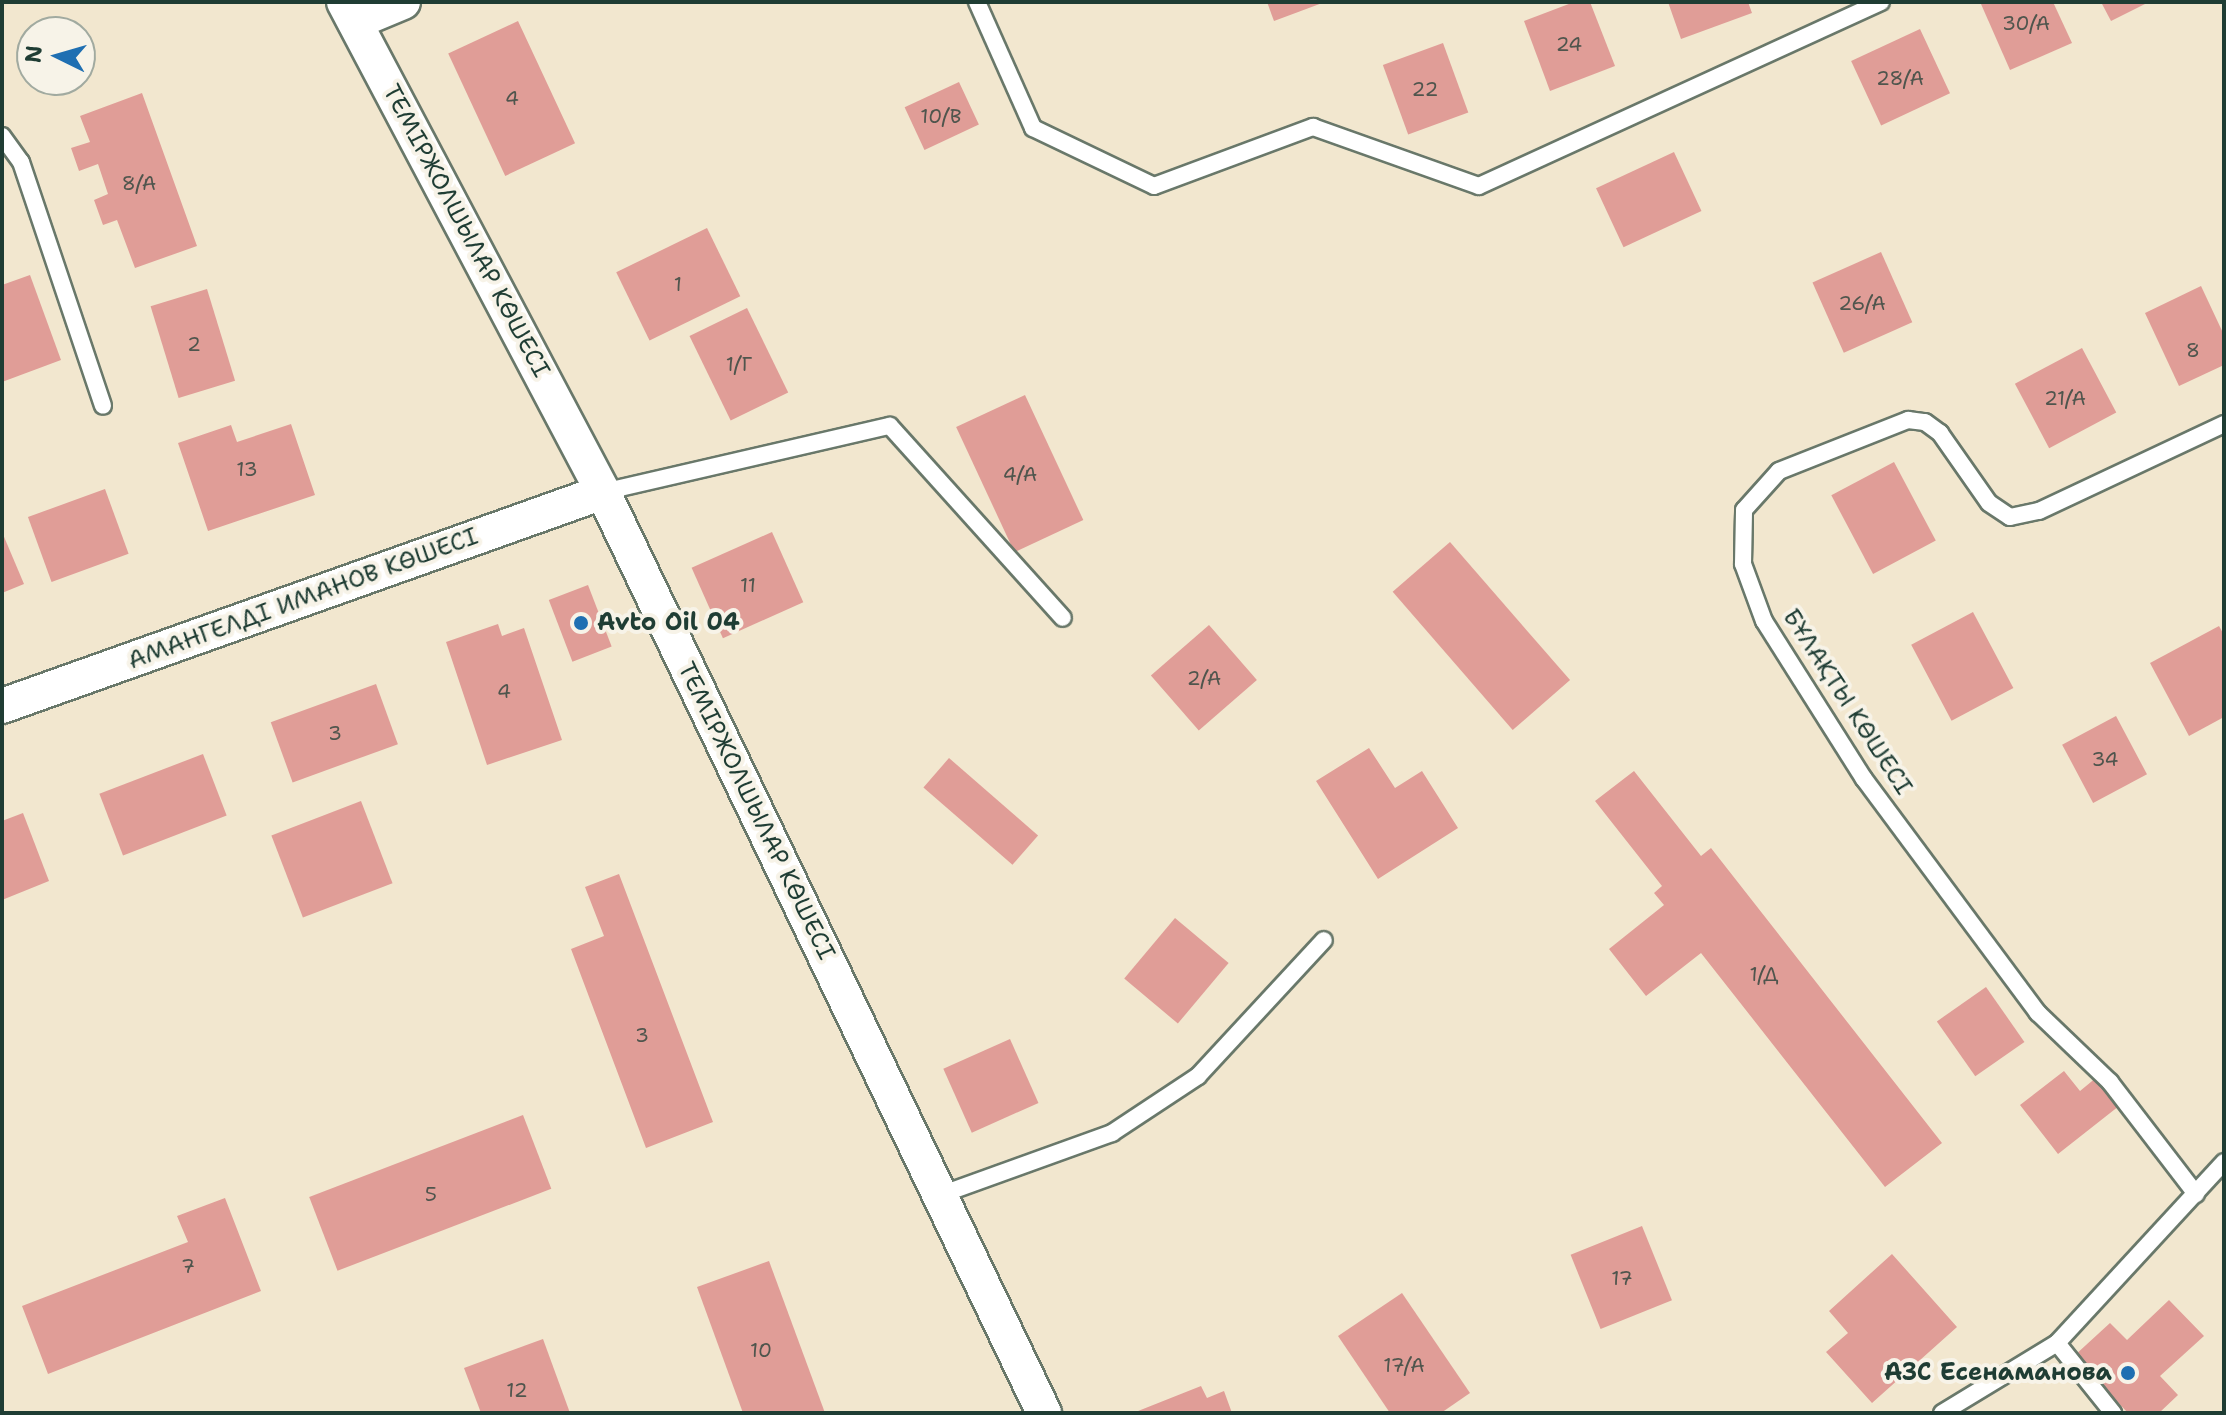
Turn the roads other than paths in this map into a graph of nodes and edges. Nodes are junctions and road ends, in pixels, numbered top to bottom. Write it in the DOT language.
graph roads {
  1 [pos="403,2"];
  2 [pos="977,2"];
  3 [pos="1881,2"];
  4 [pos="350,12"];
  5 [pos="2,136"];
  6 [pos="103,406"];
  7 [pos="2224,424"];
  8 [pos="603,492"];
  9 [pos="1063,618"];
  10 [pos="2,706"];
  11 [pos="1324,940"];
  12 [pos="2224,1162"];
  13 [pos="2196,1194"];
  14 [pos="940,1195"];
  15 [pos="2057,1343"];
  16 [pos="1044,1413"];
  17 [pos="1942,1413"];
  18 [pos="2113,1413"];
  1 -- 4 [label="street"];
  2 -- 3 [label="lane"];
  4 -- 8 [label="street, ТЕМІРЖОЛШЫЛАР КӨШЕСІ"];
  5 -- 6 [label="lane"];
  7 -- 13 [label="lane, БҰЛАҚТЫ КӨШЕСІ"];
  8 -- 9 [label="lane"];
  8 -- 10 [label="street, АМАНГЕЛДІ ИМАНОВ КӨШЕСІ"];
  8 -- 14 [label="street, ТЕМІРЖОЛШЫЛАР КӨШЕСІ"];
  11 -- 14 [label="lane"];
  12 -- 13 [label="lane"];
  13 -- 15 [label="lane"];
  14 -- 16 [label="street, ТЕМІРЖОЛШЫЛАР КӨШЕСІ"];
  15 -- 17 [label="lane"];
  15 -- 18 [label="lane"];
}
